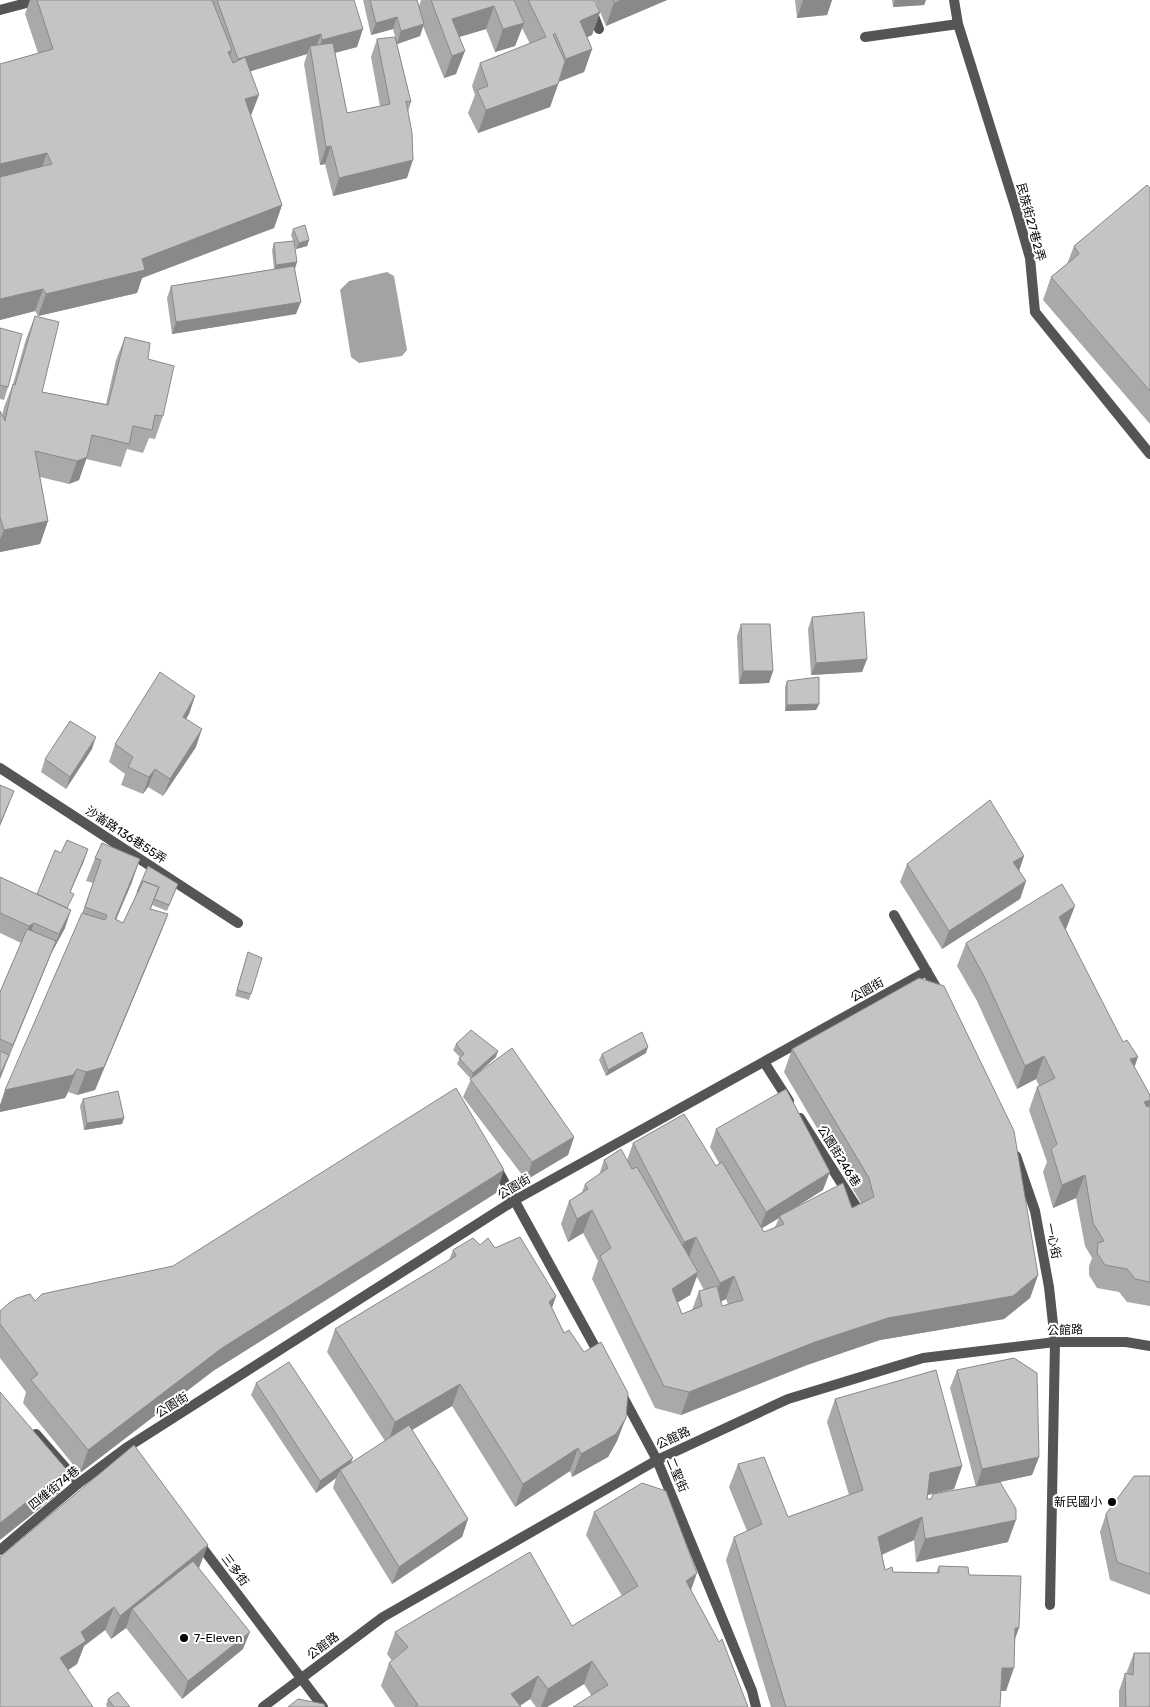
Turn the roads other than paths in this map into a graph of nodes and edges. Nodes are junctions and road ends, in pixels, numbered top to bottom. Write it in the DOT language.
graph roads {
  1 [pos="38,0"];
  2 [pos="588,0"];
  3 [pos="954,0"];
  4 [pos="0,10"];
  5 [pos="958,24"];
  6 [pos="599,29"];
  7 [pos="865,37"];
  8 [pos="1150,454"];
  9 [pos="0,768"];
  10 [pos="894,915"];
  11 [pos="238,923"];
  12 [pos="927,970"];
  13 [pos="946,1005"];
  14 [pos="764,1062"];
  15 [pos="1012,1146"];
  16 [pos="491,1158"];
  17 [pos="515,1200"];
  18 [pos="861,1214"];
  19 [pos="1055,1342"];
  20 [pos="1150,1346"];
  21 [pos="605,1365"];
  22 [pos="615,1382"];
  23 [pos="26,1424"];
  24 [pos="129,1452"];
  25 [pos="657,1460"];
  26 [pos="79,1483"];
  27 [pos="193,1535"];
  28 [pos="0,1550"];
  29 [pos="1050,1605"];
  30 [pos="302,1677"];
  31 [pos="263,1707"];
  32 [pos="323,1707"];
  33 [pos="756,1707"];
  1 -- 4 [label="street"];
  2 -- 6 [label="street"];
  3 -- 5 [label="street, 民族街27巷2弄"];
  5 -- 7 [label="street"];
  5 -- 8 [label="street, 民族街27巷2弄"];
  9 -- 11 [label="street, 沙崙路136巷55弄"];
  10 -- 12 [label="street"];
  12 -- 13 [label="street"];
  12 -- 14 [label="street, 公園街"];
  14 -- 17 [label="street, 公園街"];
  14 -- 18 [label="street, 公園街246巷"];
  15 -- 19 [label="street, 一心街"];
  16 -- 17 [label="street"];
  17 -- 21 [label="street"];
  17 -- 24 [label="street, 公園街"];
  19 -- 20 [label="street, 公館路"];
  19 -- 25 [label="street, 公館路"];
  19 -- 29 [label="street, 一心街"];
  22 -- 25 [label="street, 二聖街"];
  23 -- 26 [label="street"];
  24 -- 26 [label="street, 四維街74巷"];
  25 -- 30 [label="street, 公館路"];
  25 -- 33 [label="street, 二聖街"];
  26 -- 28 [label="street, 四維街74巷"];
  27 -- 30 [label="street, 三多街"];
  30 -- 31 [label="street, 公館路"];
  30 -- 32 [label="street, 三多街"];
}
